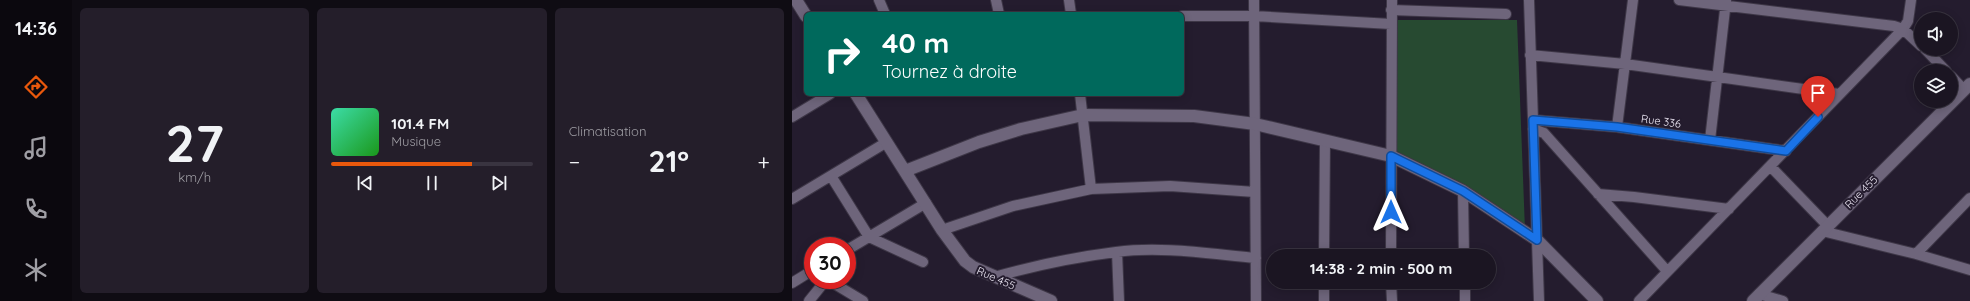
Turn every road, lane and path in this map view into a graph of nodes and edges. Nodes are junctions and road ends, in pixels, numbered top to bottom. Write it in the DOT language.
graph roads {
  1 [pos="796,0"];
  2 [pos="879,0"];
  3 [pos="996,0"];
  4 [pos="1069,0"];
  5 [pos="1254,0"];
  6 [pos="1529,0"];
  7 [pos="1632,0"];
  8 [pos="1679,0"];
  9 [pos="1911,0"];
  10 [pos="1726,3"];
  11 [pos="1392,5"];
  12 [pos="884,12"];
  13 [pos="998,12"];
  14 [pos="1071,12"];
  15 [pos="804,13"];
  16 [pos="1506,14"];
  17 [pos="1184,16"];
  18 [pos="1254,16"];
  19 [pos="1391,24"];
  20 [pos="1903,29"];
  21 [pos="1914,39"];
  22 [pos="1530,55"];
  23 [pos="1932,56"];
  24 [pos="1625,64"];
  25 [pos="1939,64"];
  26 [pos="1718,77"];
  27 [pos="1958,81"];
  28 [pos="1967,87"];
  29 [pos="1839,94"];
  30 [pos="827,96"];
  31 [pos="857,96"];
  32 [pos="1080,96"];
  33 [pos="1083,115"];
  34 [pos="792,117"];
  35 [pos="1255,124"];
  36 [pos="1533,125"];
  37 [pos="1617,127"];
  38 [pos="1325,140"];
  39 [pos="1710,140"];
  40 [pos="887,142"];
  41 [pos="1786,151"];
  42 [pos="1391,156"];
  43 [pos="1771,167"];
  44 [pos="905,171"];
  45 [pos="830,176"];
  46 [pos="1091,189"];
  47 [pos="1463,191"];
  48 [pos="1255,192"];
  49 [pos="1598,194"];
  50 [pos="1970,198"];
  51 [pos="792,199"];
  52 [pos="926,203"];
  53 [pos="1729,209"];
  54 [pos="1825,228"];
  55 [pos="942,230"];
  56 [pos="870,237"];
  57 [pos="1537,240"];
  58 [pos="856,245"];
  59 [pos="1324,249"];
  60 [pos="1391,249"];
  61 [pos="1464,249"];
  62 [pos="1117,252"];
  63 [pos="1916,254"];
  64 [pos="1256,258"];
  65 [pos="923,262"];
  66 [pos="1970,270"];
  67 [pos="1667,271"];
  68 [pos="804,276"];
  69 [pos="994,277"];
  70 [pos="792,283"];
  71 [pos="819,289"];
  72 [pos="842,289"];
  73 [pos="1324,289"];
  74 [pos="1391,289"];
  75 [pos="1465,289"];
  76 [pos="1756,298"];
  77 [pos="809,301"];
  78 [pos="863,301"];
  79 [pos="1051,301"];
  80 [pos="1119,301"];
  81 [pos="1256,301"];
  82 [pos="1324,301"];
  83 [pos="1392,301"];
  84 [pos="1466,301"];
  85 [pos="1539,301"];
  86 [pos="1597,301"];
  87 [pos="1639,301"];
  88 [pos="1783,301"];
  1 -- 15 [label="street"];
  2 -- 12 [label="street"];
  3 -- 13 [label="street"];
  4 -- 14 [label="street"];
  5 -- 18 [label="street"];
  6 -- 22 [label="street"];
  7 -- 24 [label="street"];
  8 -- 10 [label="street"];
  9 -- 20 [label="street"];
  10 -- 20 [label="street"];
  10 -- 26 [label="street"];
  11 -- 16 [label="street"];
  11 -- 19 [label="street"];
  17 -- 18 [label="street"];
  18 -- 19 [label="street"];
  18 -- 35 [label="street"];
  19 -- 42 [label="street"];
  20 -- 21 [label="street"];
  20 -- 29 [label="street"];
  22 -- 24 [label="street"];
  22 -- 36 [label="street"];
  23 -- 25 [label="street"];
  24 -- 26 [label="street"];
  24 -- 37 [label="street"];
  26 -- 29 [label="street"];
  26 -- 39 [label="street"];
  27 -- 28 [label="street"];
  28 -- 54 [label="street, Rue 455"];
  29 -- 41 [label="street"];
  30 -- 34 [label="street"];
  31 -- 40 [label="street"];
  32 -- 33 [label="street"];
  33 -- 35 [label="street"];
  33 -- 44 [label="street"];
  33 -- 46 [label="street"];
  35 -- 38 [label="street"];
  35 -- 48 [label="street"];
  36 -- 37 [label="street, Rue 336"];
  36 -- 49 [label="street"];
  36 -- 57 [label="street"];
  37 -- 39 [label="street, Rue 336"];
  38 -- 42 [label="street"];
  38 -- 59 [label="street"];
  39 -- 41 [label="street, Rue 336"];
  40 -- 44 [label="street"];
  40 -- 45 [label="street"];
  41 -- 43 [label="street"];
  42 -- 47 [label="street"];
  42 -- 60 [label="street"];
  43 -- 53 [label="street"];
  43 -- 54 [label="street"];
  44 -- 52 [label="street"];
  45 -- 51 [label="street"];
  45 -- 56 [label="street"];
  46 -- 48 [label="street"];
  46 -- 55 [label="street"];
  47 -- 57 [label="street"];
  47 -- 61 [label="street"];
  48 -- 64 [label="street"];
  49 -- 53 [label="street"];
  49 -- 67 [label="street"];
  50 -- 63 [label="street"];
  52 -- 55 [label="street"];
  52 -- 56 [label="street"];
  53 -- 67 [label="street"];
  54 -- 63 [label="street"];
  54 -- 76 [label="street, Rue 455"];
  55 -- 69 [label="street, Rue 455"];
  56 -- 58 [label="street"];
  56 -- 65 [label="street"];
  57 -- 85 [label="street"];
  57 -- 86 [label="street"];
  62 -- 64 [label="street"];
  62 -- 69 [label="street"];
  62 -- 80 [label="street"];
  63 -- 66 [label="street"];
  64 -- 81 [label="street"];
  67 -- 87 [label="street"];
  68 -- 70 [label="street"];
  69 -- 79 [label="street, Rue 455"];
  71 -- 77 [label="street"];
  72 -- 78 [label="street"];
  73 -- 82 [label="street"];
  74 -- 83 [label="street"];
  75 -- 84 [label="street"];
  76 -- 88 [label="street"];
}
